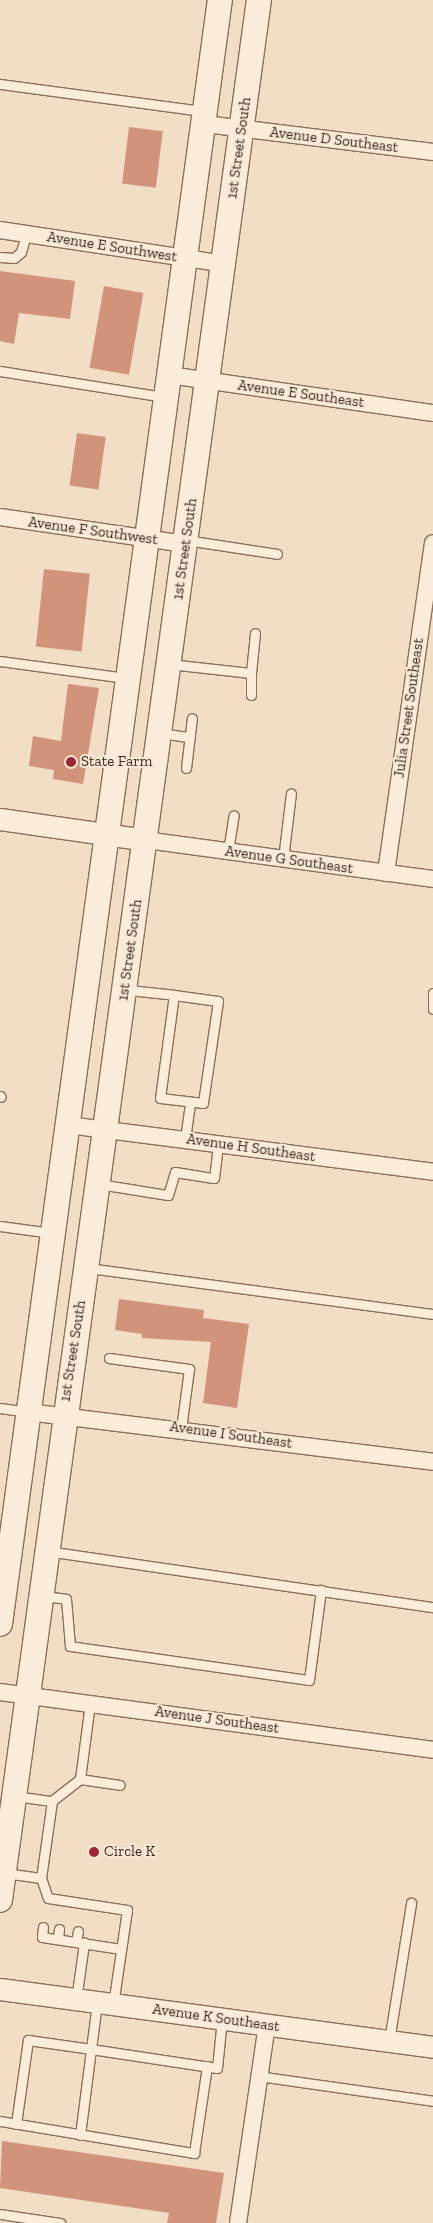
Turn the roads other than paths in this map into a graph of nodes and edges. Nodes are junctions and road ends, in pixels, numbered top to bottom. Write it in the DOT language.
graph roads {
  1 [pos="220,0"];
  2 [pos="260,0"];
  3 [pos="0,84"];
  4 [pos="206,118"];
  5 [pos="242,128"];
  6 [pos="433,152"];
  7 [pos="0,230"];
  8 [pos="26,234"];
  9 [pos="0,257"];
  10 [pos="185,259"];
  11 [pos="224,264"];
  12 [pos="0,371"];
  13 [pos="208,381"];
  14 [pos="168,386"];
  15 [pos="433,413"];
  16 [pos="0,518"];
  17 [pos="148,540"];
  18 [pos="186,542"];
  19 [pos="433,544"];
  20 [pos="276,554"];
  21 [pos="255,633"];
  22 [pos="0,661"];
  23 [pos="169,664"];
  24 [pos="251,673"];
  25 [pos="129,678"];
  26 [pos="251,695"];
  27 [pos="192,718"];
  28 [pos="160,732"];
  29 [pos="190,737"];
  30 [pos="186,768"];
  31 [pos="291,792"];
  32 [pos="234,815"];
  33 [pos="0,819"];
  34 [pos="107,834"];
  35 [pos="145,840"];
  36 [pos="228,851"];
  37 [pos="283,859"];
  38 [pos="386,873"];
  39 [pos="433,879"];
  40 [pos="125,988"];
  41 [pos="433,993"];
  42 [pos="174,995"];
  43 [pos="433,1009"];
  44 [pos="190,1102"];
  45 [pos="68,1125"];
  46 [pos="107,1129"];
  47 [pos="185,1139"];
  48 [pos="218,1143"];
  49 [pos="433,1172"];
  50 [pos="98,1184"];
  51 [pos="0,1226"];
  52 [pos="54,1234"];
  53 [pos="86,1268"];
  54 [pos="433,1314"];
  55 [pos="109,1358"];
  56 [pos="0,1408"];
  57 [pos="28,1412"];
  58 [pos="63,1413"];
  59 [pos="181,1429"];
  60 [pos="433,1462"];
  61 [pos="46,1551"];
  62 [pos="3,1581"];
  63 [pos="321,1590"];
  64 [pos="40,1596"];
  65 [pos="433,1607"];
  66 [pos="0,1624"];
  67 [pos="0,1692"];
  68 [pos="27,1695"];
  69 [pos="90,1703"];
  70 [pos="433,1750"];
  71 [pos="80,1779"];
  72 [pos="120,1785"];
  73 [pos="14,1796"];
  74 [pos="52,1801"];
  75 [pos="4,1873"];
  76 [pos="42,1878"];
  77 [pos="0,1900"];
  78 [pos="411,1903"];
  79 [pos="44,1927"];
  80 [pos="59,1929"];
  81 [pos="78,1931"];
  82 [pos="58,1940"];
  83 [pos="80,1943"];
  84 [pos="121,1949"];
  85 [pos="0,1989"];
  86 [pos="76,2000"];
  87 [pos="105,2004"];
  88 [pos="222,2019"];
  89 [pos="267,2025"];
  90 [pos="389,2041"];
  91 [pos="433,2047"];
  92 [pos="91,2049"];
  93 [pos="207,2066"];
  94 [pos="258,2076"];
  95 [pos="433,2101"];
  96 [pos="0,2121"];
  97 [pos="16,2124"];
  98 [pos="80,2135"];
  99 [pos="0,2214"];
  100 [pos="60,2223"];
  101 [pos="238,2223"];
  1 -- 4 [label="main road"];
  2 -- 5 [label="main road, 1st Street South"];
  3 -- 4 [label="lane"];
  4 -- 5 [label="street, Avenue D Southeast"];
  4 -- 10 [label="main road"];
  5 -- 6 [label="street, Avenue D Southeast"];
  5 -- 11 [label="main road, 1st Street South"];
  7 -- 8 [label="street, Avenue E Southwest"];
  8 -- 9 [label="lane"];
  8 -- 10 [label="street, Avenue E Southwest"];
  10 -- 11 [label="street, Avenue E Southwest"];
  10 -- 14 [label="main road"];
  11 -- 13 [label="main road, 1st Street South"];
  12 -- 14 [label="lane"];
  13 -- 14 [label="street, Avenue E Southeast"];
  13 -- 15 [label="street, Avenue E Southeast"];
  13 -- 18 [label="main road, 1st Street South"];
  14 -- 17 [label="main road"];
  16 -- 17 [label="street, Avenue F Southwest"];
  17 -- 18 [label="street, Avenue F Southwest"];
  17 -- 25 [label="main road"];
  18 -- 20 [label="lane"];
  18 -- 23 [label="main road, 1st Street South"];
  19 -- 38 [label="street, Julia Street Southeast"];
  21 -- 24 [label="lane"];
  22 -- 25 [label="lane"];
  23 -- 24 [label="lane"];
  23 -- 28 [label="main road, 1st Street South"];
  24 -- 26 [label="lane"];
  25 -- 34 [label="main road"];
  27 -- 29 [label="lane"];
  28 -- 29 [label="lane"];
  28 -- 35 [label="main road, 1st Street South"];
  29 -- 30 [label="lane"];
  31 -- 37 [label="lane"];
  32 -- 36 [label="lane"];
  33 -- 34 [label="street"];
  34 -- 35 [label="street"];
  34 -- 45 [label="main road"];
  35 -- 36 [label="street, Avenue G Southeast"];
  35 -- 40 [label="main road, 1st Street South"];
  36 -- 37 [label="street, Avenue G Southeast"];
  37 -- 38 [label="street, Avenue G Southeast"];
  38 -- 39 [label="street, Avenue G Southeast"];
  40 -- 42 [label="lane"];
  40 -- 46 [label="main road, 1st Street South"];
  41 -- 43 [label="lane"];
  42 -- 44 [label="lane"];
  42 -- 44 [label="lane"];
  44 -- 47 [label="lane"];
  45 -- 46 [label="street, Avenue H Southeast"];
  45 -- 52 [label="main road"];
  46 -- 47 [label="street, Avenue H Southeast"];
  46 -- 50 [label="main road, 1st Street South"];
  47 -- 48 [label="street, Avenue H Southeast"];
  48 -- 49 [label="street, Avenue H Southeast"];
  48 -- 50 [label="lane"];
  50 -- 53 [label="main road, 1st Street South"];
  51 -- 52 [label="lane"];
  52 -- 57 [label="main road"];
  53 -- 54 [label="lane"];
  53 -- 58 [label="main road, 1st Street South"];
  55 -- 59 [label="lane"];
  56 -- 57 [label="lane"];
  57 -- 58 [label="street, Avenue I Southeast"];
  57 -- 62 [label="main road"];
  58 -- 59 [label="street, Avenue I Southeast"];
  58 -- 61 [label="main road, 1st Street South"];
  59 -- 60 [label="street, Avenue I Southeast"];
  61 -- 63 [label="lane"];
  61 -- 64 [label="main road, 1st Street South"];
  62 -- 66 [label="main road"];
  63 -- 64 [label="lane"];
  63 -- 65 [label="lane"];
  64 -- 68 [label="main road, 1st Street South"];
  67 -- 68 [label="street, Avenue J Southeast"];
  68 -- 69 [label="street, Avenue J Southeast"];
  68 -- 73 [label="main road, 1st Street South"];
  69 -- 70 [label="street, Avenue J Southeast"];
  69 -- 71 [label="lane"];
  71 -- 72 [label="lane"];
  71 -- 74 [label="lane"];
  73 -- 74 [label="lane"];
  73 -- 75 [label="main road, 1st Street South"];
  74 -- 76 [label="lane"];
  75 -- 76 [label="lane"];
  75 -- 77 [label="main road, 1st Street South"];
  76 -- 84 [label="lane"];
  78 -- 90 [label="lane"];
  79 -- 82 [label="lane"];
  80 -- 82 [label="lane"];
  81 -- 83 [label="lane"];
  82 -- 83 [label="lane"];
  83 -- 84 [label="lane"];
  83 -- 86 [label="lane"];
  84 -- 87 [label="lane"];
  85 -- 86 [label="street, Avenue K Southeast"];
  86 -- 87 [label="street, Avenue K Southeast"];
  87 -- 88 [label="street, Avenue K Southeast"];
  87 -- 92 [label="lane"];
  88 -- 89 [label="street, Avenue K Southeast"];
  88 -- 93 [label="lane"];
  89 -- 90 [label="street, Avenue K Southeast"];
  89 -- 94 [label="street"];
  90 -- 91 [label="street, Avenue K Southeast"];
  92 -- 93 [label="lane"];
  92 -- 97 [label="lane"];
  92 -- 98 [label="lane"];
  93 -- 98 [label="lane"];
  94 -- 95 [label="lane"];
  94 -- 101 [label="street"];
  96 -- 97 [label="lane"];
  97 -- 98 [label="lane"];
  99 -- 100 [label="lane"];
}
